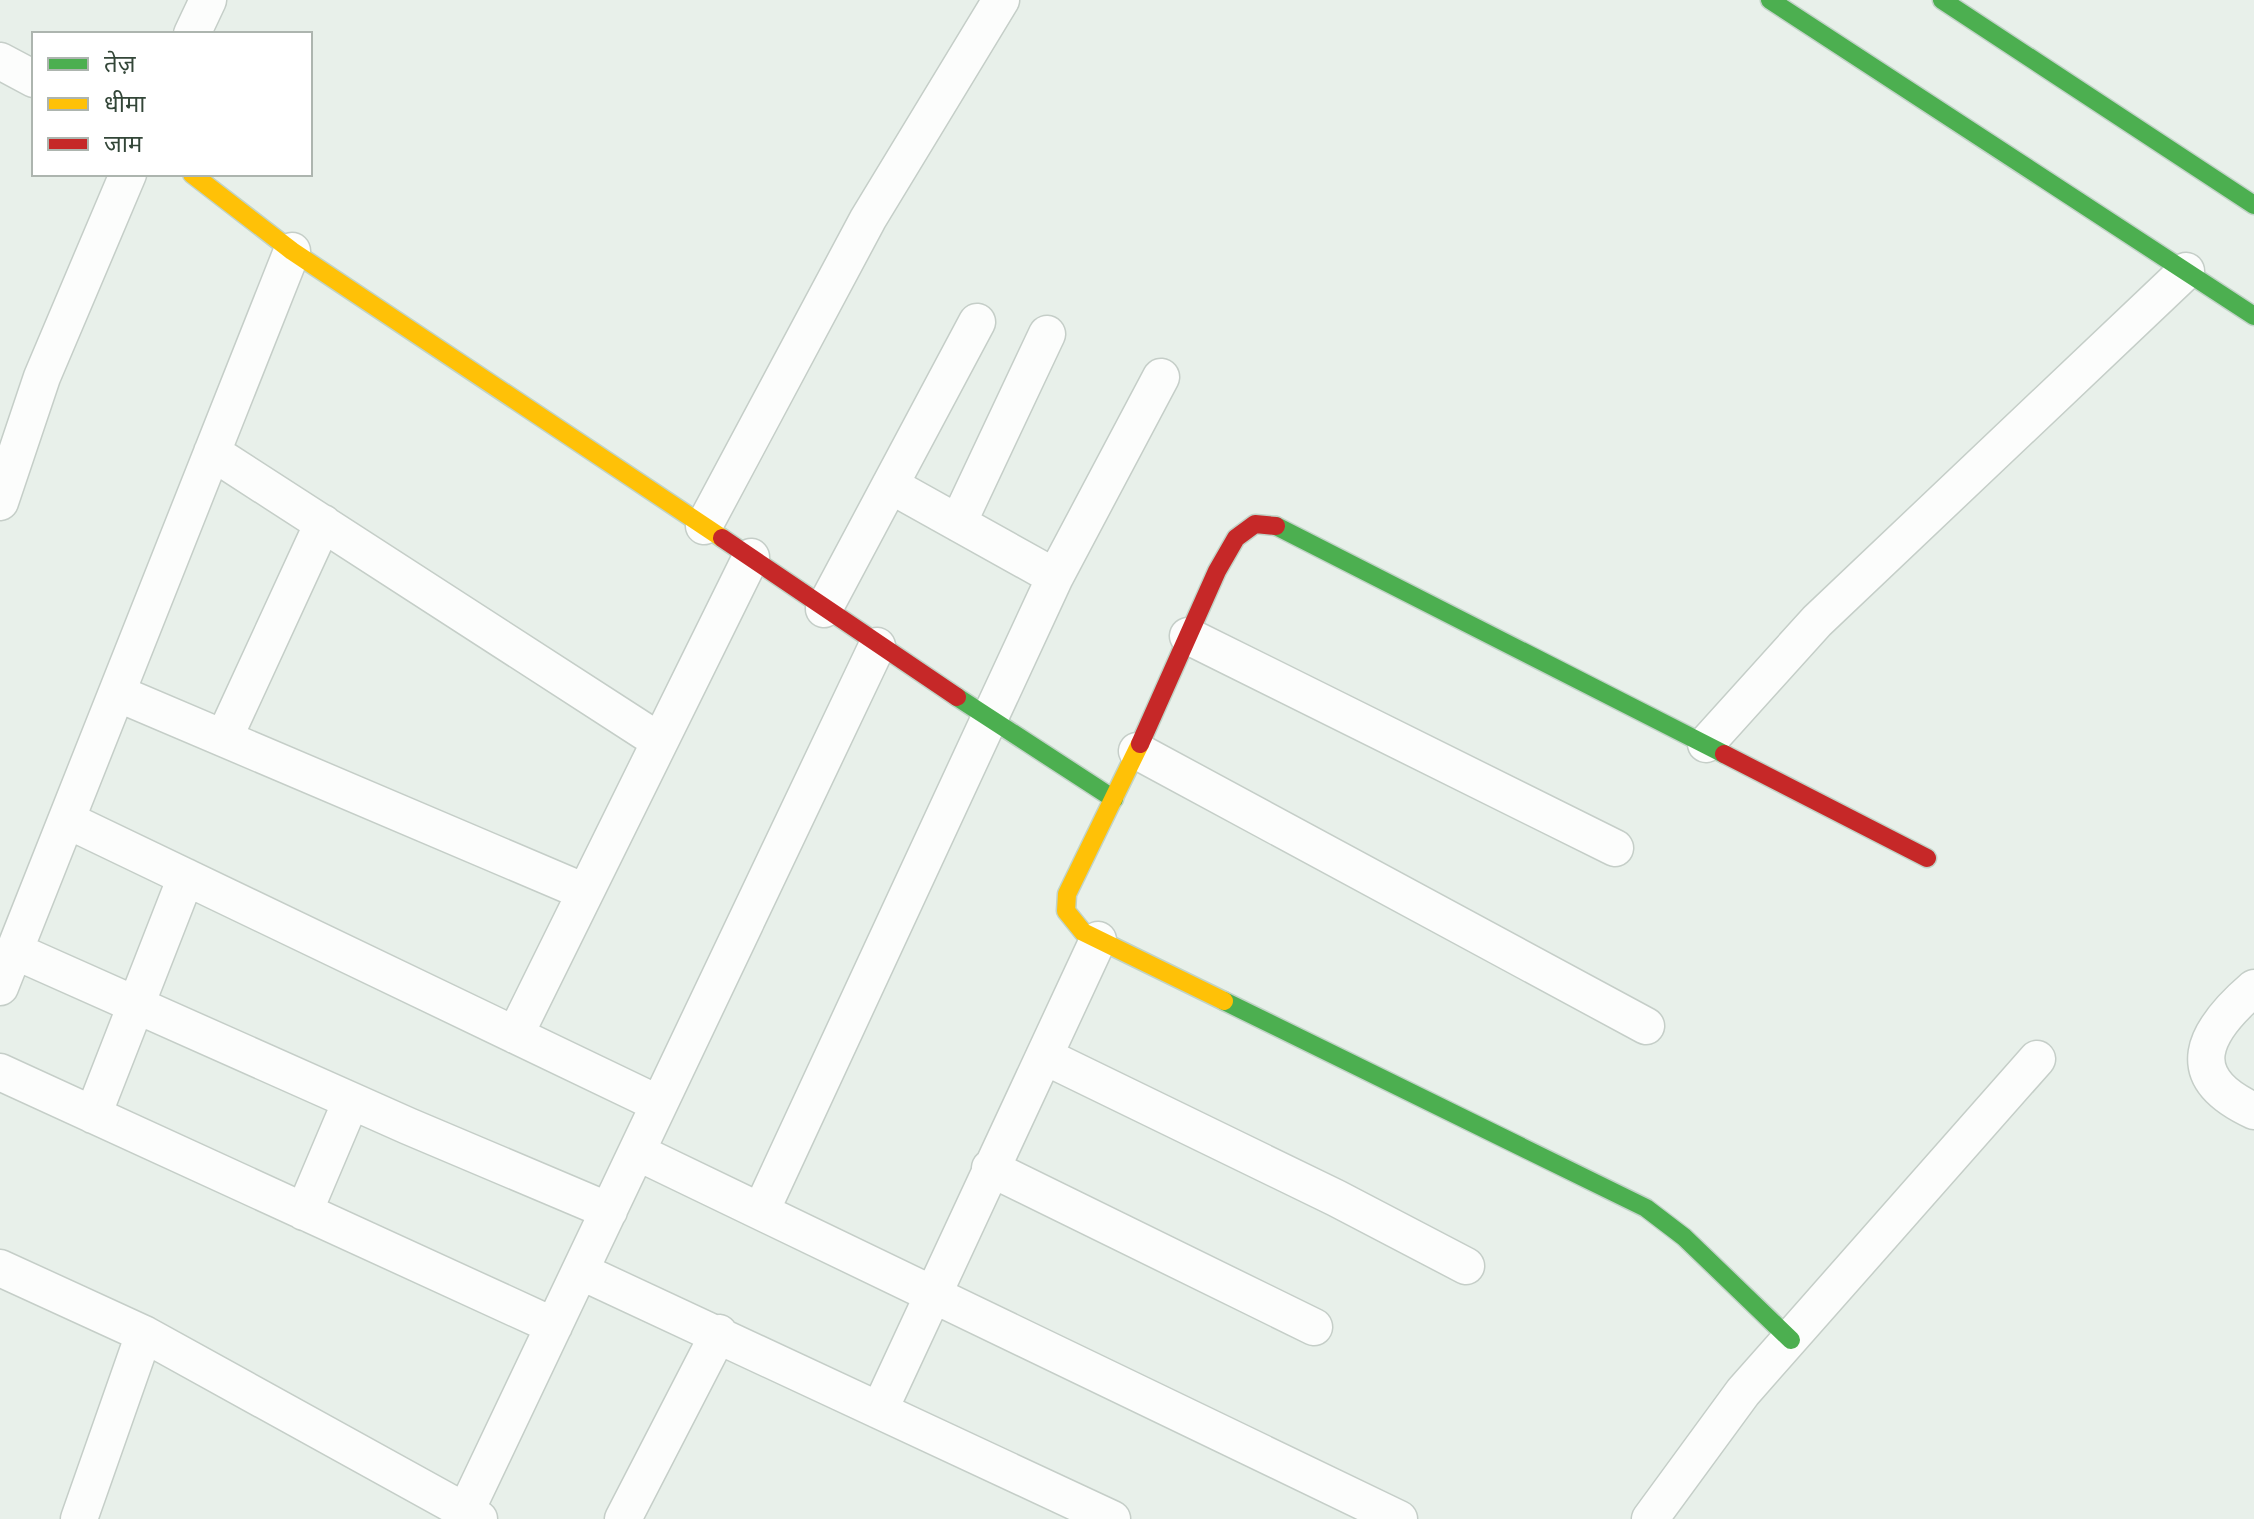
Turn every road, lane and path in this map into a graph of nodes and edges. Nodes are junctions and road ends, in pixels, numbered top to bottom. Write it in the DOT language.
graph roads {
  1 [pos="208,0"];
  2 [pos="1001,0"];
  3 [pos="1770,0"];
  4 [pos="1942,0"];
  5 [pos="193,32"];
  6 [pos="0,61"];
  7 [pos="32,78"];
  8 [pos="127,176"];
  9 [pos="195,176"];
  10 [pos="2254,205"];
  11 [pos="292,251"];
  12 [pos="2186,271"];
  13 [pos="2254,316"];
  14 [pos="977,322"];
  15 [pos="1047,334"];
  16 [pos="1161,377"];
  17 [pos="212,452"];
  18 [pos="890,485"];
  19 [pos="0,502"];
  20 [pos="323,523"];
  21 [pos="958,523"];
  22 [pos="704,526"];
  23 [pos="751,557"];
  24 [pos="1055,577"];
  25 [pos="824,609"];
  26 [pos="1188,636"];
  27 [pos="877,646"];
  28 [pos="117,693"];
  29 [pos="988,718"];
  30 [pos="224,738"];
  31 [pos="659,741"];
  32 [pos="1706,744"];
  33 [pos="1137,751"];
  34 [pos="1114,799"];
  35 [pos="67,820"];
  36 [pos="1615,848"];
  37 [pos="1927,858"];
  38 [pos="186,877"];
  39 [pos="585,892"];
  40 [pos="1098,940"];
  41 [pos="15,951"];
  42 [pos="0,987"];
  43 [pos="2254,988"];
  44 [pos="136,1005"];
  45 [pos="1646,1026"];
  46 [pos="515,1035"];
  47 [pos="1044,1056"];
  48 [pos="2037,1059"];
  49 [pos="0,1072"];
  50 [pos="351,1101"];
  51 [pos="659,1104"];
  52 [pos="2254,1111"];
  53 [pos="93,1115"];
  54 [pos="637,1152"];
  55 [pos="990,1168"];
  56 [pos="609,1211"];
  57 [pos="761,1211"];
  58 [pos="304,1212"];
  59 [pos="1466,1266"];
  60 [pos="0,1268"];
  61 [pos="580,1271"];
  62 [pos="933,1294"];
  63 [pos="554,1326"];
  64 [pos="1314,1327"];
  65 [pos="719,1333"];
  66 [pos="144,1334"];
  67 [pos="1791,1340"];
  68 [pos="880,1409"];
  69 [pos="469,1517"];
  70 [pos="79,1519"];
  71 [pos="623,1519"];
  72 [pos="1112,1519"];
  73 [pos="1399,1519"];
  74 [pos="1650,1519"];
  1 -- 5 [label="street"];
  2 -- 22 [label="street"];
  3 -- 12 [label="street"];
  4 -- 10 [label="street"];
  6 -- 7 [label="street"];
  8 -- 19 [label="street"];
  9 -- 11 [label="street"];
  11 -- 17 [label="street"];
  11 -- 22 [label="street"];
  12 -- 13 [label="street"];
  12 -- 32 [label="street"];
  14 -- 18 [label="street"];
  15 -- 21 [label="street"];
  16 -- 24 [label="street"];
  17 -- 20 [label="street"];
  17 -- 28 [label="street"];
  18 -- 21 [label="street"];
  18 -- 25 [label="street"];
  20 -- 30 [label="street"];
  20 -- 31 [label="street"];
  21 -- 24 [label="street"];
  22 -- 23 [label="street"];
  23 -- 25 [label="street"];
  23 -- 31 [label="street"];
  24 -- 29 [label="street"];
  25 -- 27 [label="street"];
  26 -- 32 [label="street"];
  26 -- 33 [label="street"];
  26 -- 36 [label="street"];
  27 -- 29 [label="street"];
  27 -- 51 [label="street"];
  28 -- 30 [label="street"];
  28 -- 35 [label="street"];
  29 -- 34 [label="street"];
  29 -- 57 [label="street"];
  30 -- 39 [label="street"];
  31 -- 39 [label="street"];
  32 -- 37 [label="street"];
  33 -- 34 [label="street"];
  33 -- 45 [label="street"];
  34 -- 40 [label="street"];
  35 -- 38 [label="street"];
  35 -- 41 [label="street"];
  38 -- 44 [label="street"];
  38 -- 46 [label="street"];
  39 -- 46 [label="street"];
  40 -- 47 [label="street"];
  40 -- 67 [label="street"];
  41 -- 42 [label="street"];
  41 -- 44 [label="street"];
  43 -- 52 [label="street"];
  44 -- 50 [label="street"];
  44 -- 53 [label="street"];
  46 -- 51 [label="street"];
  47 -- 55 [label="street"];
  47 -- 59 [label="street"];
  48 -- 67 [label="street"];
  49 -- 53 [label="street"];
  50 -- 56 [label="street"];
  50 -- 58 [label="street"];
  51 -- 54 [label="street"];
  53 -- 58 [label="street"];
  54 -- 56 [label="street"];
  54 -- 57 [label="street"];
  55 -- 62 [label="street"];
  55 -- 64 [label="street"];
  56 -- 61 [label="street"];
  57 -- 62 [label="street"];
  58 -- 63 [label="street"];
  60 -- 66 [label="street"];
  61 -- 63 [label="street"];
  61 -- 65 [label="street"];
  62 -- 68 [label="street"];
  62 -- 73 [label="street"];
  63 -- 69 [label="street"];
  65 -- 68 [label="street"];
  65 -- 71 [label="street"];
  66 -- 69 [label="street"];
  66 -- 70 [label="street"];
  67 -- 74 [label="street"];
  68 -- 72 [label="street"];
}
